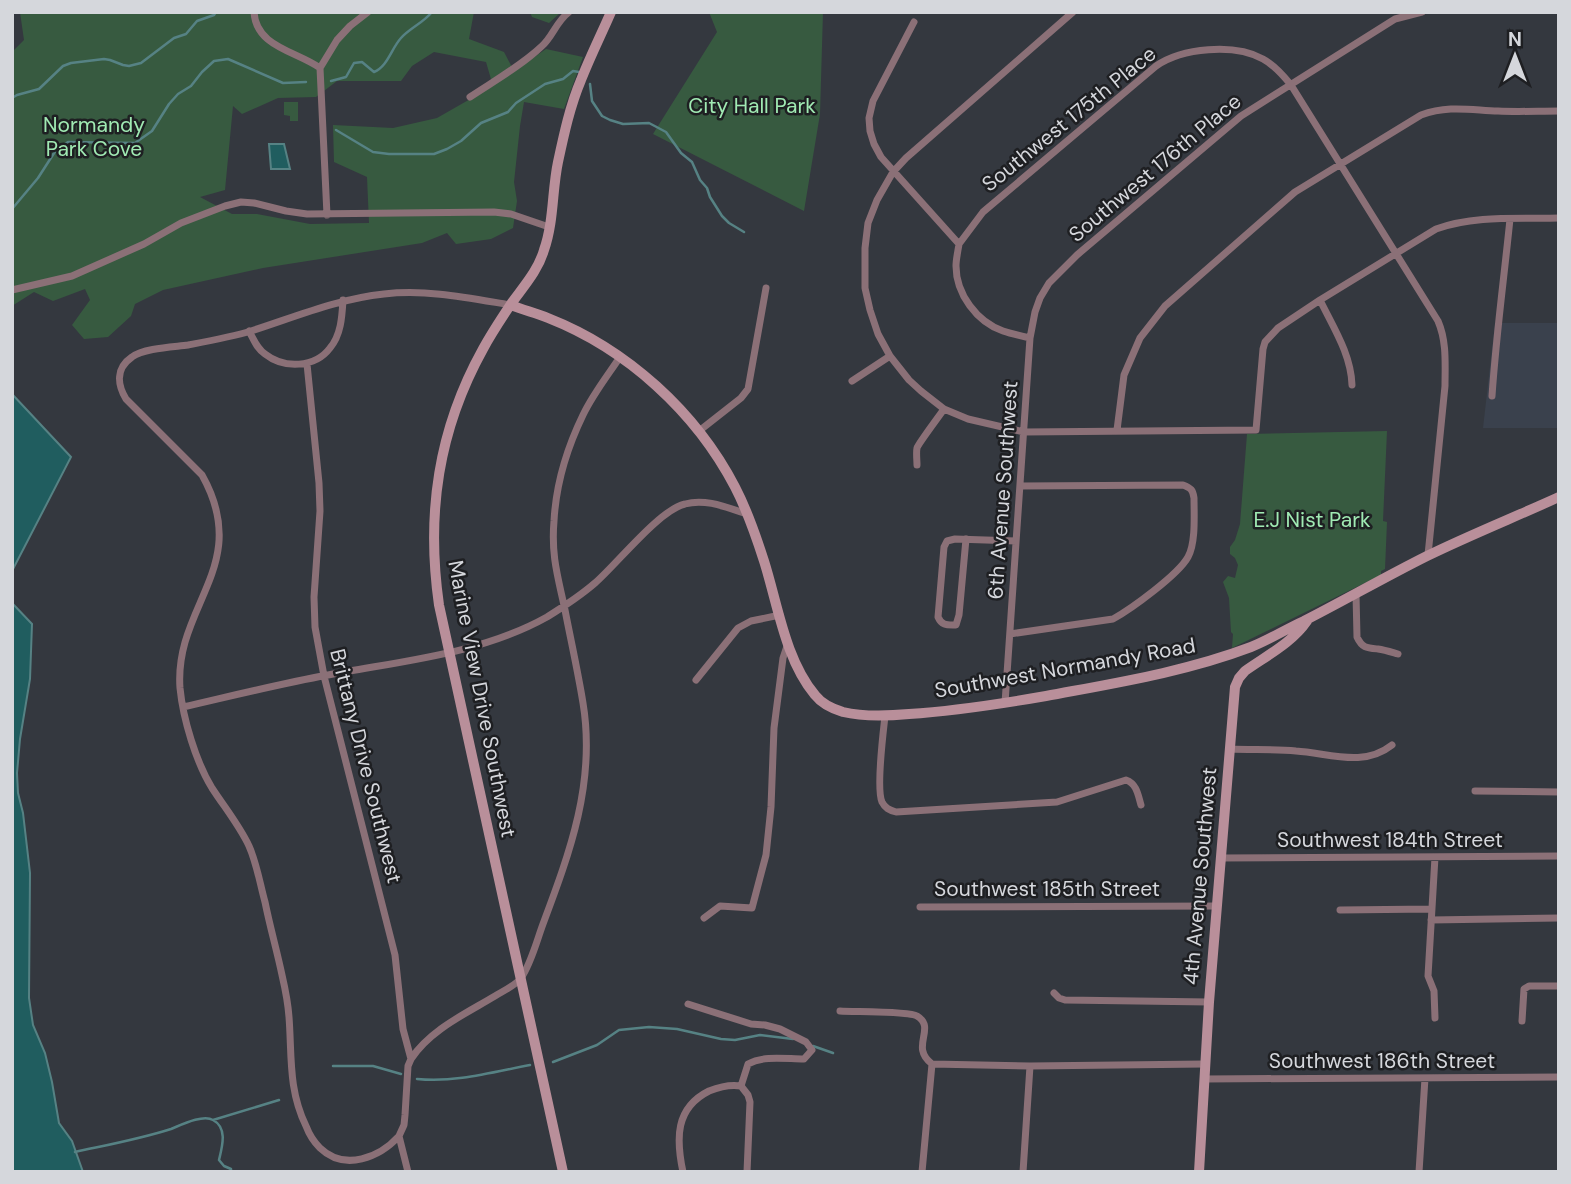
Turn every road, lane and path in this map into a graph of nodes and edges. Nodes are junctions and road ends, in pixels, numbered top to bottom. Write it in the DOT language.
graph roads {
  1 [pos="254,12"];
  2 [pos="368,12"];
  3 [pos="569,12"];
  4 [pos="611,12"];
  5 [pos="1073,12"];
  6 [pos="1422,12"];
  7 [pos="914,22"];
  8 [pos="320,68"];
  9 [pos="1291,85"];
  10 [pos="470,97"];
  11 [pos="1559,111"];
  12 [pos="1340,163"];
  13 [pos="893,172"];
  14 [pos="327,215"];
  15 [pos="1559,218"];
  16 [pos="1510,219"];
  17 [pos="549,227"];
  18 [pos="958,244"];
  19 [pos="1396,254"];
  20 [pos="1049,283"];
  21 [pos="765,288"];
  22 [pos="12,290"];
  23 [pos="343,300"];
  24 [pos="1320,300"];
  25 [pos="511,305"];
  26 [pos="249,331"];
  27 [pos="1030,338"];
  28 [pos="890,356"];
  29 [pos="620,357"];
  30 [pos="307,364"];
  31 [pos="852,381"];
  32 [pos="1352,385"];
  33 [pos="1492,396"];
  34 [pos="944,408"];
  35 [pos="1117,430"];
  36 [pos="699,431"];
  37 [pos="1024,432"];
  38 [pos="918,465"];
  39 [pos="1020,486"];
  40 [pos="1559,497"];
  41 [pos="747,514"];
  42 [pos="966,539"];
  43 [pos="1016,541"];
  44 [pos="1428,555"];
  45 [pos="1356,594"];
  46 [pos="564,607"];
  47 [pos="780,615"];
  48 [pos="1309,618"];
  49 [pos="1010,634"];
  50 [pos="788,643"];
  51 [pos="449,653"];
  52 [pos="1398,654"];
  53 [pos="324,676"];
  54 [pos="696,680"];
  55 [pos="1005,703"];
  56 [pos="183,707"];
  57 [pos="885,716"];
  58 [pos="1392,745"];
  59 [pos="1230,749"];
  60 [pos="1475,791"];
  61 [pos="1559,792"];
  62 [pos="1141,805"];
  63 [pos="1559,856"];
  64 [pos="1435,857"];
  65 [pos="1221,858"];
  66 [pos="1217,906"];
  67 [pos="920,907"];
  68 [pos="1340,909"];
  69 [pos="1432,909"];
  70 [pos="704,918"];
  71 [pos="1559,918"];
  72 [pos="1431,920"];
  73 [pos="520,979"];
  74 [pos="1559,986"];
  75 [pos="1054,993"];
  76 [pos="1209,1002"];
  77 [pos="688,1004"];
  78 [pos="840,1011"];
  79 [pos="1435,1018"];
  80 [pos="1522,1021"];
  81 [pos="411,1059"];
  82 [pos="932,1063"];
  83 [pos="1205,1064"];
  84 [pos="1030,1066"];
  85 [pos="1559,1077"];
  86 [pos="1425,1078"];
  87 [pos="1205,1079"];
  88 [pos="741,1086"];
  89 [pos="400,1136"];
  90 [pos="408,1172"];
  91 [pos="563,1172"];
  92 [pos="683,1172"];
  93 [pos="747,1172"];
  94 [pos="922,1172"];
  95 [pos="1023,1172"];
  96 [pos="1199,1172"];
  97 [pos="1419,1172"];
  1 -- 8 [label="street"];
  2 -- 8 [label="street"];
  3 -- 10 [label="street"];
  4 -- 17 [label="street, Marine View Drive Southwest"];
  5 -- 13 [label="street"];
  6 -- 9 [label="street, Southwest 176th Place"];
  7 -- 13 [label="street"];
  8 -- 14 [label="street"];
  9 -- 12 [label="street, Southwest 175th Place"];
  9 -- 18 [label="street, Southwest 175th Place"];
  9 -- 20 [label="street, Southwest 176th Place"];
  11 -- 12 [label="street"];
  12 -- 19 [label="street, Southwest 175th Place"];
  12 -- 35 [label="street"];
  13 -- 18 [label="street"];
  13 -- 28 [label="street"];
  14 -- 17 [label="street"];
  14 -- 22 [label="street"];
  15 -- 16 [label="street"];
  16 -- 19 [label="street"];
  16 -- 33 [label="street"];
  17 -- 25 [label="street, Marine View Drive Southwest"];
  18 -- 27 [label="street"];
  19 -- 24 [label="street"];
  19 -- 44 [label="street, Southwest 175th Place"];
  20 -- 27 [label="street, 6th Avenue Southwest"];
  21 -- 36 [label="street"];
  23 -- 25 [label="street"];
  23 -- 26 [label="street"];
  23 -- 30 [label="street"];
  24 -- 32 [label="street"];
  24 -- 35 [label="street"];
  25 -- 29 [label="street, Southwest Normandy Road"];
  25 -- 51 [label="street, Marine View Drive Southwest"];
  26 -- 30 [label="street"];
  26 -- 56 [label="street"];
  27 -- 37 [label="street, 6th Avenue Southwest"];
  28 -- 31 [label="street"];
  28 -- 34 [label="street"];
  29 -- 36 [label="street, Southwest Normandy Road"];
  29 -- 46 [label="street"];
  30 -- 53 [label="street, Brittany Drive Southwest"];
  34 -- 37 [label="street"];
  34 -- 38 [label="street"];
  35 -- 37 [label="street"];
  36 -- 41 [label="street, Southwest Normandy Road"];
  37 -- 39 [label="street, 6th Avenue Southwest"];
  39 -- 43 [label="street, 6th Avenue Southwest"];
  39 -- 49 [label="street"];
  40 -- 44 [label="street, Southwest Normandy Road"];
  41 -- 46 [label="street"];
  41 -- 47 [label="street, Southwest Normandy Road"];
  42 -- 42 [label="street"];
  42 -- 43 [label="street"];
  43 -- 49 [label="street, 6th Avenue Southwest"];
  44 -- 45 [label="street, Southwest Normandy Road"];
  45 -- 48 [label="street, Southwest Normandy Road"];
  45 -- 52 [label="street"];
  46 -- 51 [label="street"];
  46 -- 73 [label="street"];
  47 -- 50 [label="street, Southwest Normandy Road"];
  47 -- 54 [label="street"];
  48 -- 55 [label="street, Southwest Normandy Road"];
  48 -- 59 [label="street, 4th Avenue Southwest"];
  49 -- 55 [label="street, 6th Avenue Southwest"];
  50 -- 57 [label="street, Southwest Normandy Road"];
  50 -- 70 [label="street"];
  51 -- 53 [label="street"];
  51 -- 73 [label="street, Marine View Drive Southwest"];
  53 -- 56 [label="street"];
  53 -- 81 [label="street, Brittany Drive Southwest"];
  55 -- 57 [label="street, Southwest Normandy Road"];
  56 -- 89 [label="street"];
  57 -- 62 [label="street"];
  58 -- 59 [label="street"];
  59 -- 65 [label="street, 4th Avenue Southwest"];
  60 -- 61 [label="street"];
  63 -- 64 [label="street, Southwest 184th Street"];
  64 -- 65 [label="street, Southwest 184th Street"];
  64 -- 69 [label="street"];
  65 -- 66 [label="street, 4th Avenue Southwest"];
  66 -- 67 [label="street, Southwest 185th Street"];
  66 -- 76 [label="street, 4th Avenue Southwest"];
  68 -- 69 [label="street"];
  69 -- 72 [label="street"];
  71 -- 72 [label="street"];
  72 -- 79 [label="street"];
  73 -- 81 [label="street"];
  73 -- 91 [label="street, Marine View Drive Southwest"];
  74 -- 80 [label="street"];
  75 -- 76 [label="street"];
  76 -- 83 [label="street, 4th Avenue Southwest"];
  77 -- 88 [label="street"];
  78 -- 82 [label="street"];
  81 -- 89 [label="street, Brittany Drive Southwest"];
  82 -- 84 [label="street"];
  82 -- 94 [label="street"];
  83 -- 84 [label="street"];
  83 -- 87 [label="street, 4th Avenue Southwest"];
  84 -- 95 [label="street"];
  85 -- 86 [label="street, Southwest 186th Street"];
  86 -- 87 [label="street, Southwest 186th Street"];
  86 -- 97 [label="street"];
  87 -- 96 [label="street, 4th Avenue Southwest"];
  88 -- 92 [label="street"];
  88 -- 93 [label="street"];
  89 -- 90 [label="street, Brittany Drive Southwest"];
}
